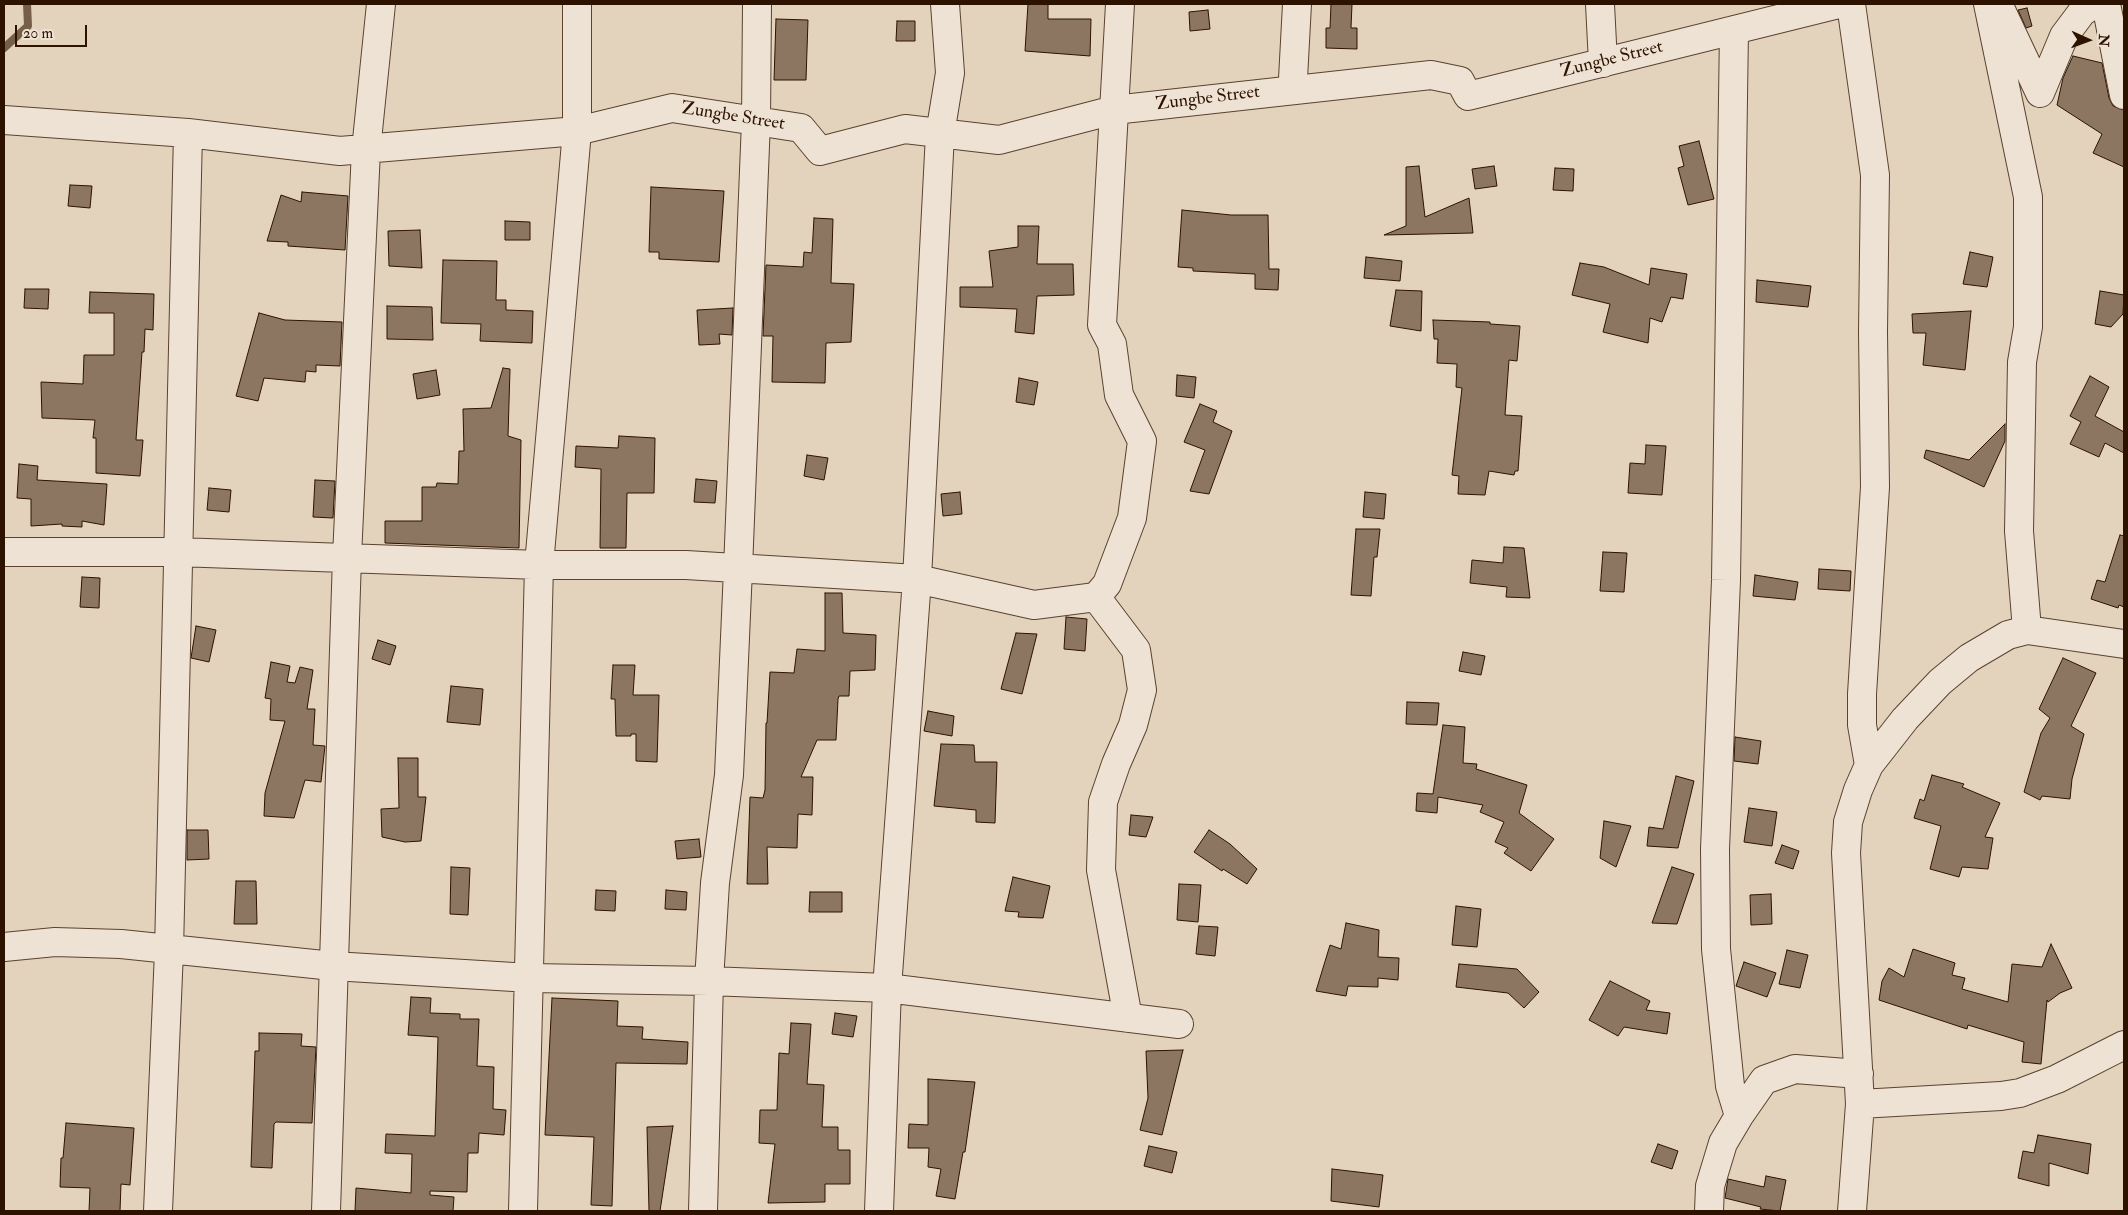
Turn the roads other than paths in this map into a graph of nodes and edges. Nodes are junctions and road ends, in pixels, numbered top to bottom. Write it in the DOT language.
graph roads {
  1 [pos="381,4"];
  2 [pos="577,4"];
  3 [pos="758,4"];
  4 [pos="945,4"];
  5 [pos="1120,4"];
  6 [pos="1297,4"];
  7 [pos="1600,4"];
  8 [pos="1839,4"];
  9 [pos="1851,4"];
  10 [pos="1987,4"];
  11 [pos="1998,4"];
  12 [pos="2094,4"];
  13 [pos="2106,4"];
  14 [pos="1734,30"];
  15 [pos="1603,63"];
  16 [pos="2048,73"];
  17 [pos="1293,79"];
  18 [pos="2124,95"];
  19 [pos="1114,110"];
  20 [pos="4,120"];
  21 [pos="756,121"];
  22 [pos="4,126"];
  23 [pos="577,131"];
  24 [pos="188,133"];
  25 [pos="940,134"];
  26 [pos="366,150"];
  27 [pos="4,552"];
  28 [pos="178,552"];
  29 [pos="347,557"];
  30 [pos="539,565"];
  31 [pos="738,570"];
  32 [pos="917,579"];
  33 [pos="1096,597"];
  34 [pos="2026,630"];
  35 [pos="2124,644"];
  36 [pos="1868,765"];
  37 [pos="4,947"];
  38 [pos="169,951"];
  39 [pos="333,966"];
  40 [pos="530,978"];
  41 [pos="708,981"];
  42 [pos="887,988"];
  43 [pos="1128,1018"];
  44 [pos="1179,1024"];
  45 [pos="2124,1044"];
  46 [pos="1858,1074"];
  47 [pos="1860,1104"];
  48 [pos="1739,1116"];
  49 [pos="158,1211"];
  50 [pos="326,1211"];
  51 [pos="523,1211"];
  52 [pos="703,1211"];
  53 [pos="879,1211"];
  54 [pos="1709,1211"];
  55 [pos="1852,1211"];
  1 -- 26 [label="street"];
  2 -- 23 [label="street"];
  3 -- 21 [label="street"];
  4 -- 25 [label="street"];
  5 -- 19 [label="street"];
  6 -- 17 [label="street"];
  7 -- 15 [label="street"];
  8 -- 14 [label="street, Zungbe Street"];
  9 -- 36 [label="street"];
  10 -- 16 [label="street"];
  10 -- 34 [label="street"];
  11 -- 16 [label="street"];
  12 -- 16 [label="street"];
  13 -- 18 [label="street"];
  14 -- 15 [label="street, Zungbe Street"];
  14 -- 48 [label="street"];
  15 -- 19 [label="street, Zungbe Street"];
  19 -- 25 [label="street, Zungbe Street"];
  19 -- 33 [label="street"];
  20 -- 22 [label="street"];
  20 -- 24 [label="street, Zungbe Street"];
  21 -- 23 [label="street, Zungbe Street"];
  21 -- 25 [label="street, Zungbe Street"];
  21 -- 31 [label="street"];
  23 -- 26 [label="street, Zungbe Street"];
  23 -- 30 [label="street"];
  24 -- 26 [label="street, Zungbe Street"];
  24 -- 28 [label="street"];
  25 -- 32 [label="street"];
  26 -- 29 [label="street"];
  27 -- 28 [label="street"];
  28 -- 29 [label="street"];
  28 -- 38 [label="street"];
  29 -- 30 [label="street"];
  29 -- 39 [label="street"];
  30 -- 31 [label="street"];
  30 -- 40 [label="street"];
  31 -- 32 [label="street"];
  31 -- 41 [label="street"];
  32 -- 33 [label="street"];
  32 -- 42 [label="street"];
  33 -- 43 [label="street"];
  34 -- 35 [label="street"];
  34 -- 36 [label="street"];
  36 -- 46 [label="street"];
  37 -- 38 [label="street"];
  38 -- 39 [label="street"];
  38 -- 49 [label="street"];
  39 -- 40 [label="street"];
  39 -- 50 [label="street"];
  40 -- 41 [label="street"];
  40 -- 51 [label="street"];
  41 -- 42 [label="street"];
  41 -- 52 [label="street"];
  42 -- 43 [label="street"];
  42 -- 53 [label="street"];
  43 -- 44 [label="street"];
  45 -- 47 [label="street"];
  46 -- 47 [label="street"];
  46 -- 48 [label="street"];
  47 -- 55 [label="street"];
  48 -- 54 [label="street"];
}
